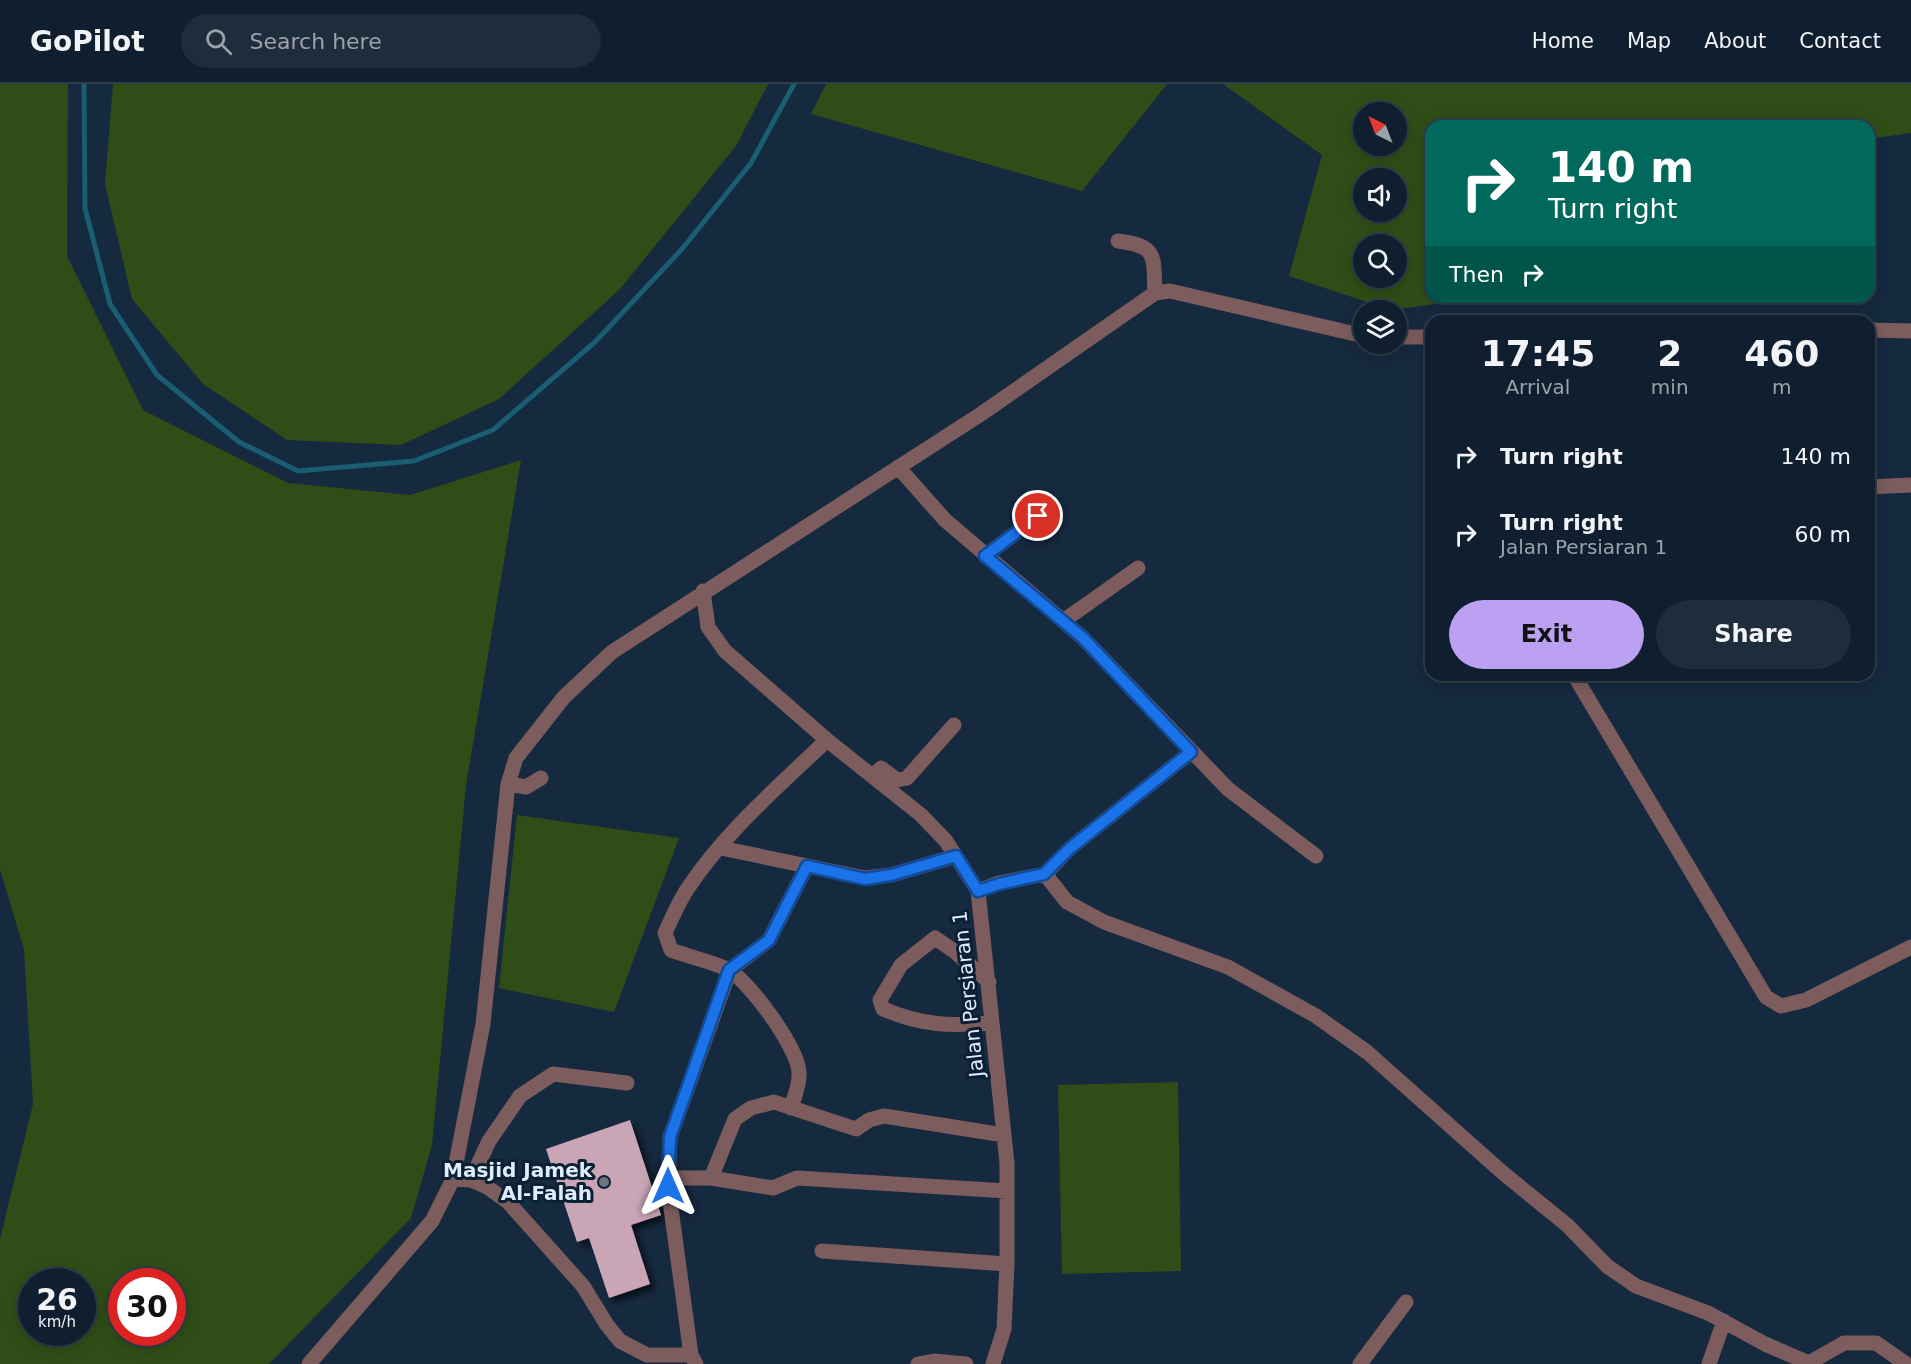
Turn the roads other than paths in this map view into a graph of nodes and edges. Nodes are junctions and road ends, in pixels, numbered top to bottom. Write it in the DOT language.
graph roads {
  1 [pos="1118,241"];
  2 [pos="1155,293"];
  3 [pos="1875,330"];
  4 [pos="1911,331"];
  5 [pos="1353,333"];
  6 [pos="1407,337"];
  7 [pos="1425,337"];
  8 [pos="898,467"];
  9 [pos="1911,485"];
  10 [pos="1875,487"];
  11 [pos="1038,516"];
  12 [pos="985,556"];
  13 [pos="1138,568"];
  14 [pos="703,591"];
  15 [pos="1063,621"];
  16 [pos="1578,681"];
  17 [pos="954,725"];
  18 [pos="827,740"];
  19 [pos="1191,752"];
  20 [pos="877,772"];
  21 [pos="541,777"];
  22 [pos="508,784"];
  23 [pos="721,848"];
  24 [pos="956,856"];
  25 [pos="1316,856"];
  26 [pos="807,866"];
  27 [pos="1044,874"];
  28 [pos="978,891"];
  29 [pos="1911,947"];
  30 [pos="729,970"];
  31 [pos="989,982"];
  32 [pos="992,1023"];
  33 [pos="627,1083"];
  34 [pos="791,1108"];
  35 [pos="1004,1135"];
  36 [pos="667,1178"];
  37 [pos="711,1178"];
  38 [pos="453,1179"];
  39 [pos="471,1180"];
  40 [pos="1007,1191"];
  41 [pos="822,1251"];
  42 [pos="1007,1264"];
  43 [pos="1406,1302"];
  44 [pos="1724,1321"];
  45 [pos="693,1359"];
  46 [pos="1810,1363"];
  47 [pos="309,1364"];
  48 [pos="918,1364"];
  49 [pos="966,1364"];
  50 [pos="993,1364"];
  51 [pos="1360,1364"];
  52 [pos="1709,1364"];
  53 [pos="1906,1364"];
  1 -- 2 [label="street"];
  2 -- 5 [label="street"];
  2 -- 8 [label="street"];
  3 -- 4 [label="street"];
  6 -- 7 [label="street"];
  8 -- 12 [label="street"];
  8 -- 14 [label="street"];
  9 -- 10 [label="street"];
  11 -- 12 [label="street"];
  12 -- 15 [label="street"];
  13 -- 15 [label="street"];
  14 -- 18 [label="street, Jalan Persiaran 1"];
  14 -- 22 [label="street"];
  15 -- 19 [label="street"];
  16 -- 29 [label="street"];
  17 -- 20 [label="street"];
  18 -- 20 [label="street, Jalan Persiaran 1"];
  18 -- 23 [label="street"];
  19 -- 25 [label="street"];
  19 -- 27 [label="street"];
  20 -- 24 [label="street, Jalan Persiaran 1"];
  21 -- 22 [label="street"];
  22 -- 38 [label="street"];
  23 -- 26 [label="street"];
  23 -- 30 [label="street"];
  24 -- 26 [label="street"];
  24 -- 28 [label="street, Jalan Persiaran 1"];
  26 -- 30 [label="street"];
  27 -- 28 [label="street"];
  27 -- 44 [label="street"];
  28 -- 31 [label="street, Jalan Persiaran 1"];
  30 -- 34 [label="street"];
  30 -- 36 [label="street"];
  31 -- 32 [label="street, Jalan Persiaran 1"];
  31 -- 32 [label="street"];
  32 -- 35 [label="street, Jalan Persiaran 1"];
  33 -- 39 [label="street"];
  34 -- 35 [label="street"];
  34 -- 37 [label="street"];
  35 -- 40 [label="street, Jalan Persiaran 1"];
  36 -- 37 [label="street"];
  36 -- 45 [label="street"];
  37 -- 40 [label="street"];
  38 -- 39 [label="street"];
  38 -- 47 [label="street"];
  39 -- 45 [label="street"];
  40 -- 42 [label="street, Jalan Persiaran 1"];
  41 -- 42 [label="street"];
  42 -- 50 [label="street, Jalan Persiaran 1"];
  43 -- 51 [label="street"];
  44 -- 46 [label="street"];
  44 -- 52 [label="street"];
  46 -- 53 [label="street"];
  48 -- 49 [label="street"];
}
